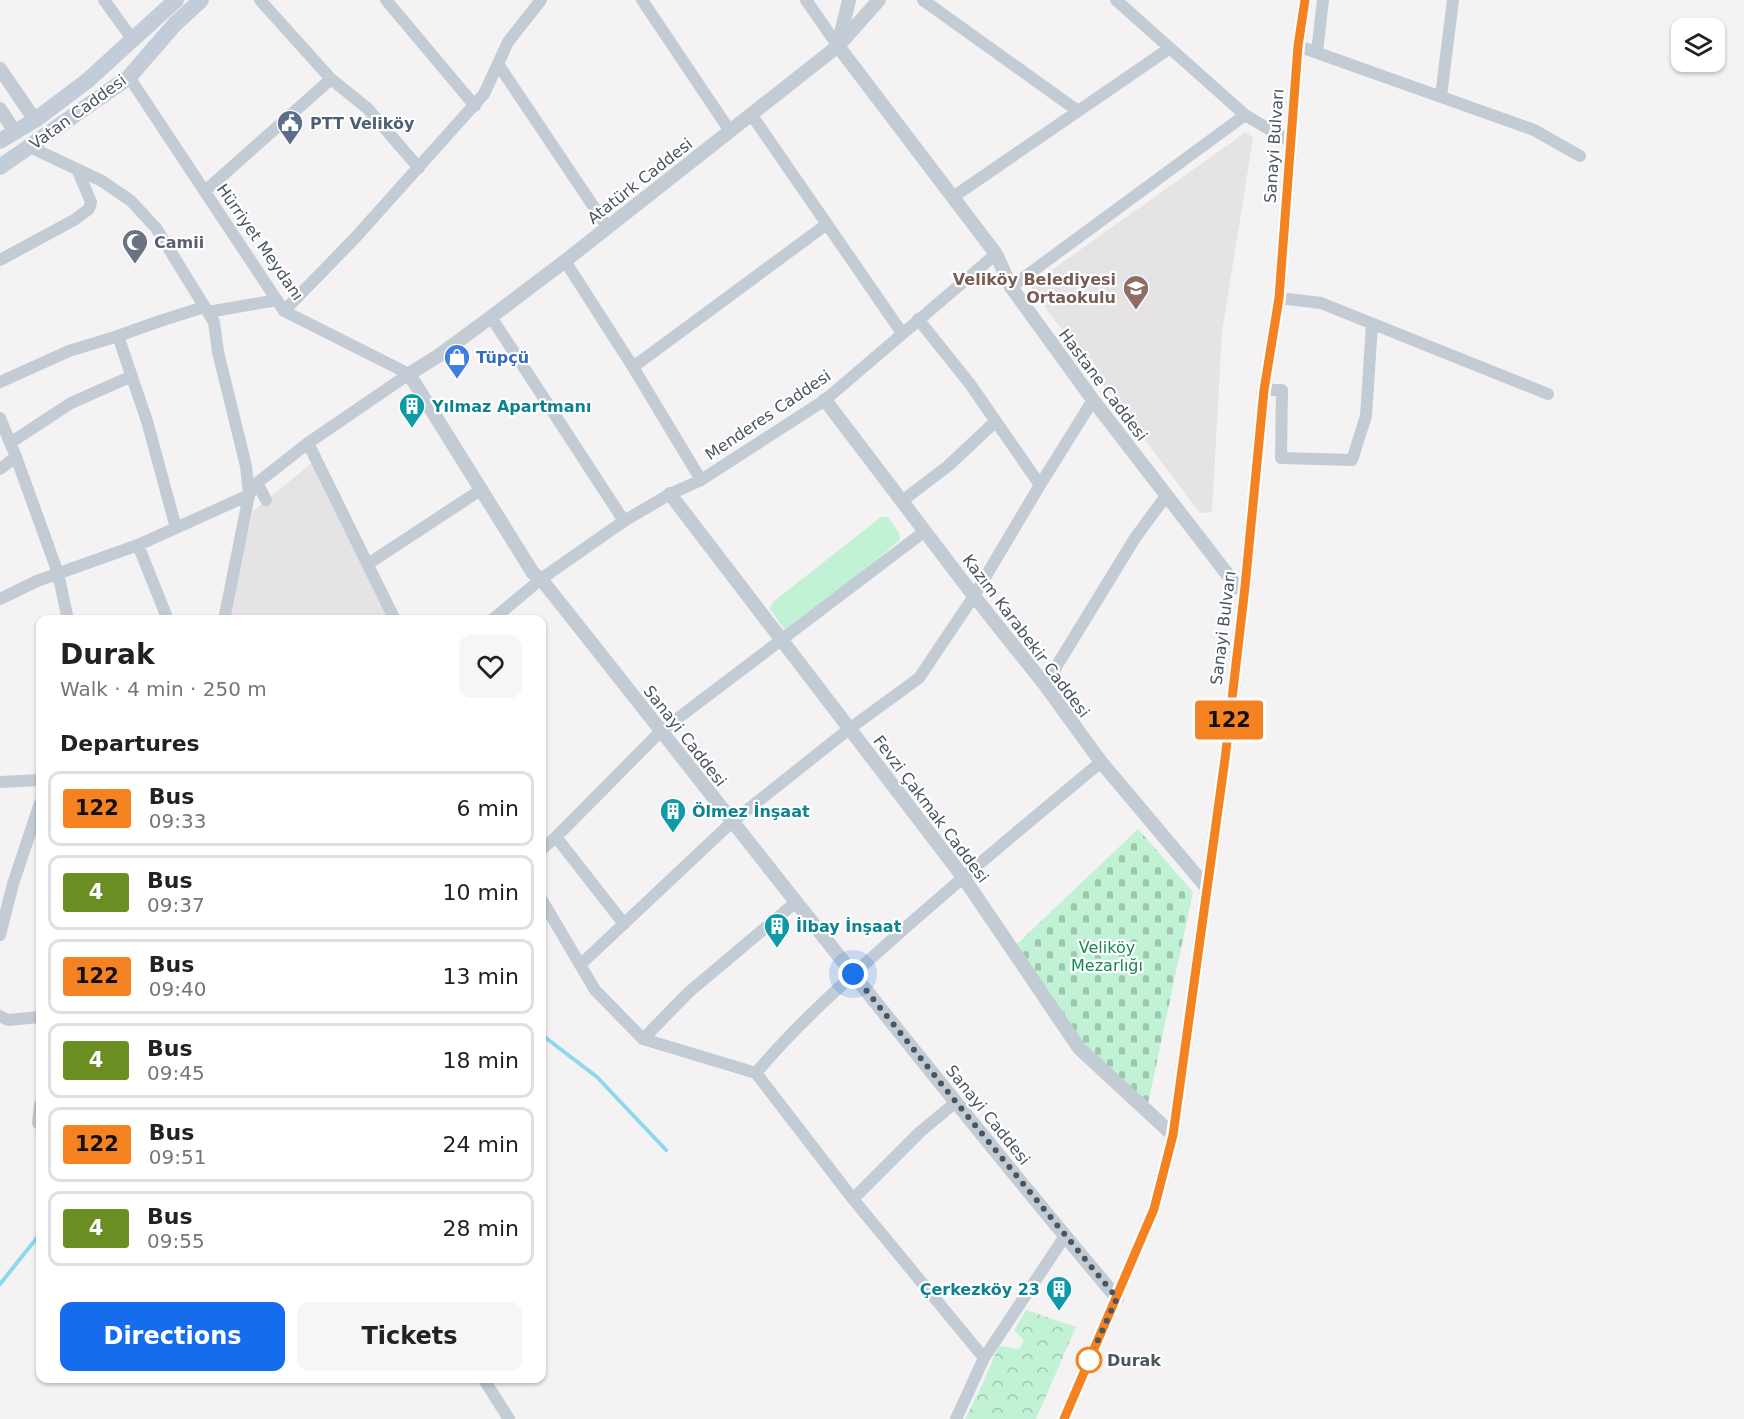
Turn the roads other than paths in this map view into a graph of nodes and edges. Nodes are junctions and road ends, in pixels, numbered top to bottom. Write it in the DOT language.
graph roads {
  1 [pos="104,0"];
  2 [pos="176,0"];
  3 [pos="201,0"];
  4 [pos="260,0"];
  5 [pos="386,0"];
  6 [pos="541,0"];
  7 [pos="642,0"];
  8 [pos="806,0"];
  9 [pos="849,0"];
  10 [pos="879,0"];
  11 [pos="923,0"];
  12 [pos="1116,0"];
  13 [pos="1305,0"];
  14 [pos="1323,0"];
  15 [pos="1453,0"];
  16 [pos="133,40"];
  17 [pos="838,46"];
  18 [pos="1298,46"];
  19 [pos="1170,48"];
  20 [pos="1317,52"];
  21 [pos="498,64"];
  22 [pos="0,69"];
  23 [pos="129,77"];
  24 [pos="331,79"];
  25 [pos="1441,96"];
  26 [pos="475,106"];
  27 [pos="0,109"];
  28 [pos="1078,111"];
  29 [pos="751,114"];
  30 [pos="1245,115"];
  31 [pos="35,120"];
  32 [pos="730,131"];
  33 [pos="15,132"];
  34 [pos="0,141"];
  35 [pos="1291,142"];
  36 [pos="30,147"];
  37 [pos="1580,156"];
  38 [pos="0,167"];
  39 [pos="419,168"];
  40 [pos="77,169"];
  41 [pos="205,191"];
  42 [pos="953,197"];
  43 [pos="827,224"];
  44 [pos="608,228"];
  45 [pos="996,254"];
  46 [pos="0,260"];
  47 [pos="565,261"];
  48 [pos="1011,287"];
  49 [pos="1279,298"];
  50 [pos="277,300"];
  51 [pos="206,310"];
  52 [pos="284,311"];
  53 [pos="491,317"];
  54 [pos="918,319"];
  55 [pos="1372,324"];
  56 [pos="902,333"];
  57 [pos="118,336"];
  58 [pos="633,366"];
  59 [pos="409,374"];
  60 [pos="132,376"];
  61 [pos="0,382"];
  62 [pos="1264,390"];
  63 [pos="1548,394"];
  64 [pos="825,400"];
  65 [pos="1093,400"];
  66 [pos="0,418"];
  67 [pos="996,421"];
  68 [pos="10,443"];
  69 [pos="308,443"];
  70 [pos="1259,450"];
  71 [pos="1281,450"];
  72 [pos="16,457"];
  73 [pos="0,469"];
  74 [pos="701,480"];
  75 [pos="257,483"];
  76 [pos="1040,485"];
  77 [pos="482,489"];
  78 [pos="670,494"];
  79 [pos="249,495"];
  80 [pos="1166,496"];
  81 [pos="266,500"];
  82 [pos="902,501"];
  83 [pos="624,521"];
  84 [pos="176,528"];
  85 [pos="925,531"];
  86 [pos="138,545"];
  87 [pos="368,564"];
  88 [pos="58,573"];
  89 [pos="541,579"];
  90 [pos="1245,587"];
  91 [pos="974,596"];
  92 [pos="0,599"];
  93 [pos="67,615"];
  94 [pos="166,615"];
  95 [pos="225,615"];
  96 [pos="393,615"];
  97 [pos="498,615"];
  98 [pos="782,640"];
  99 [pos="1045,686"];
  100 [pos="849,729"];
  101 [pos="661,731"];
  102 [pos="1101,762"];
  103 [pos="36,780"];
  104 [pos="0,782"];
  105 [pos="36,815"];
  106 [pos="732,822"];
  107 [pos="556,837"];
  108 [pos="546,846"];
  109 [pos="963,877"];
  110 [pos="13,884"];
  111 [pos="0,886"];
  112 [pos="1207,888"];
  113 [pos="796,902"];
  114 [pos="546,907"];
  115 [pos="624,924"];
  116 [pos="0,935"];
  117 [pos="580,965"];
  118 [pos="853,974"];
  119 [pos="0,1016"];
  120 [pos="36,1017"];
  121 [pos="643,1039"];
  122 [pos="756,1073"];
  123 [pos="956,1102"];
  124 [pos="1173,1135"];
  125 [pos="853,1199"];
  126 [pos="1065,1236"];
  127 [pos="1117,1298"];
  128 [pos="984,1358"];
  129 [pos="486,1383"];
  130 [pos="509,1419"];
  131 [pos="956,1419"];
  132 [pos="1064,1419"];
  1 -- 16 [label="street"];
  2 -- 16 [label="main road, Vatan Caddesi"];
  3 -- 23 [label="main road, Vatan Caddesi"];
  4 -- 24 [label="street"];
  5 -- 26 [label="street"];
  6 -- 21 [label="street"];
  7 -- 32 [label="street"];
  8 -- 17 [label="street"];
  9 -- 17 [label="street"];
  10 -- 17 [label="street, Atatürk Caddesi"];
  11 -- 28 [label="street"];
  12 -- 19 [label="street"];
  13 -- 18 [label="street, Sanayi Bulvarı"];
  14 -- 20 [label="street"];
  15 -- 25 [label="street"];
  16 -- 31 [label="main road, Vatan Caddesi"];
  17 -- 29 [label="street, Atatürk Caddesi"];
  17 -- 42 [label="street, Hastane Caddesi"];
  18 -- 20 [label="street"];
  18 -- 35 [label="street, Sanayi Bulvarı"];
  19 -- 28 [label="street"];
  19 -- 30 [label="street"];
  20 -- 25 [label="street"];
  21 -- 26 [label="street"];
  21 -- 44 [label="street"];
  22 -- 31 [label="street"];
  23 -- 36 [label="main road, Vatan Caddesi"];
  23 -- 41 [label="street, Hürriyet Meydanı"];
  24 -- 39 [label="street"];
  24 -- 41 [label="street"];
  25 -- 37 [label="street"];
  26 -- 39 [label="street"];
  27 -- 33 [label="street"];
  28 -- 42 [label="street"];
  29 -- 32 [label="street, Atatürk Caddesi"];
  29 -- 43 [label="street"];
  30 -- 35 [label="street"];
  30 -- 48 [label="street"];
  31 -- 33 [label="main road, Vatan Caddesi"];
  32 -- 44 [label="street, Atatürk Caddesi"];
  33 -- 34 [label="main road, Vatan Caddesi"];
  35 -- 49 [label="street, Sanayi Bulvarı"];
  36 -- 38 [label="main road, Vatan Caddesi"];
  36 -- 40 [label="street"];
  39 -- 52 [label="street"];
  40 -- 46 [label="street"];
  40 -- 51 [label="street"];
  41 -- 50 [label="street, Hürriyet Meydanı"];
  42 -- 45 [label="street, Hastane Caddesi"];
  43 -- 56 [label="street"];
  43 -- 58 [label="street"];
  44 -- 47 [label="street, Atatürk Caddesi"];
  45 -- 48 [label="street, Hastane Caddesi"];
  45 -- 54 [label="street, Menderes Caddesi"];
  47 -- 53 [label="street, Atatürk Caddesi"];
  47 -- 58 [label="street"];
  48 -- 65 [label="street, Hastane Caddesi"];
  49 -- 55 [label="street"];
  49 -- 62 [label="street, Sanayi Bulvarı"];
  50 -- 51 [label="street"];
  50 -- 52 [label="street, Hürriyet Meydanı"];
  51 -- 57 [label="street"];
  51 -- 79 [label="street"];
  52 -- 59 [label="street, Hürriyet Meydanı"];
  53 -- 59 [label="street, Atatürk Caddesi"];
  53 -- 83 [label="street"];
  54 -- 56 [label="street, Menderes Caddesi"];
  54 -- 67 [label="street"];
  55 -- 63 [label="street"];
  55 -- 71 [label="street"];
  56 -- 64 [label="street, Menderes Caddesi"];
  57 -- 60 [label="street"];
  57 -- 61 [label="street"];
  58 -- 74 [label="street"];
  59 -- 69 [label="street"];
  59 -- 77 [label="street, Sanayi Caddesi"];
  60 -- 68 [label="street"];
  60 -- 84 [label="street"];
  62 -- 70 [label="street, Sanayi Bulvarı"];
  62 -- 71 [label="street"];
  64 -- 74 [label="street, Menderes Caddesi"];
  64 -- 82 [label="street, Kazım Karabekir Caddesi"];
  65 -- 76 [label="street"];
  65 -- 80 [label="street, Hastane Caddesi"];
  66 -- 68 [label="street"];
  67 -- 76 [label="street"];
  67 -- 82 [label="street"];
  68 -- 72 [label="street"];
  69 -- 75 [label="street"];
  69 -- 87 [label="street"];
  70 -- 71 [label="street"];
  70 -- 90 [label="street, Sanayi Bulvarı"];
  72 -- 73 [label="street"];
  72 -- 88 [label="street"];
  74 -- 78 [label="street, Menderes Caddesi"];
  75 -- 79 [label="street"];
  75 -- 81 [label="street"];
  76 -- 91 [label="street"];
  77 -- 87 [label="street"];
  77 -- 89 [label="street, Sanayi Caddesi"];
  78 -- 83 [label="street, Menderes Caddesi"];
  78 -- 98 [label="street, Fevzi Çakmak Caddesi"];
  79 -- 84 [label="street"];
  79 -- 95 [label="street"];
  80 -- 90 [label="street, Hastane Caddesi"];
  80 -- 99 [label="street"];
  82 -- 85 [label="street, Kazım Karabekir Caddesi"];
  83 -- 89 [label="street, Menderes Caddesi"];
  84 -- 86 [label="street"];
  85 -- 91 [label="street, Kazım Karabekir Caddesi"];
  85 -- 98 [label="street"];
  86 -- 88 [label="street"];
  86 -- 94 [label="street"];
  87 -- 96 [label="street"];
  88 -- 92 [label="street"];
  88 -- 93 [label="street"];
  89 -- 97 [label="street, Menderes Caddesi"];
  89 -- 101 [label="street, Sanayi Caddesi"];
  90 -- 112 [label="street, Sanayi Bulvarı"];
  91 -- 99 [label="street, Kazım Karabekir Caddesi"];
  91 -- 100 [label="street"];
  98 -- 100 [label="street, Fevzi Çakmak Caddesi"];
  98 -- 101 [label="street"];
  99 -- 102 [label="street, Kazım Karabekir Caddesi"];
  100 -- 106 [label="street"];
  100 -- 109 [label="street, Fevzi Çakmak Caddesi"];
  101 -- 106 [label="street, Sanayi Caddesi"];
  101 -- 107 [label="street"];
  102 -- 109 [label="street"];
  102 -- 112 [label="street, Kazım Karabekir Caddesi"];
  103 -- 104 [label="street"];
  105 -- 110 [label="street"];
  106 -- 113 [label="street, Sanayi Caddesi"];
  106 -- 115 [label="street"];
  107 -- 108 [label="street"];
  107 -- 115 [label="street"];
  109 -- 118 [label="street"];
  109 -- 124 [label="street, Fevzi Çakmak Caddesi"];
  110 -- 111 [label="street"];
  110 -- 116 [label="street"];
  112 -- 124 [label="street, Sanayi Bulvarı"];
  113 -- 118 [label="street, Sanayi Caddesi"];
  113 -- 121 [label="street"];
  114 -- 117 [label="street"];
  115 -- 117 [label="street"];
  117 -- 121 [label="street"];
  118 -- 122 [label="street"];
  118 -- 123 [label="street, Sanayi Caddesi"];
  119 -- 120 [label="street"];
  121 -- 122 [label="street"];
  122 -- 125 [label="street"];
  123 -- 125 [label="street"];
  123 -- 126 [label="street, Sanayi Caddesi"];
  124 -- 127 [label="street, Sanayi Bulvarı"];
  125 -- 128 [label="street"];
  126 -- 127 [label="street, Sanayi Caddesi"];
  126 -- 128 [label="street"];
  127 -- 132 [label="street, Sanayi Bulvarı"];
  128 -- 131 [label="street"];
  129 -- 130 [label="street"];
}
